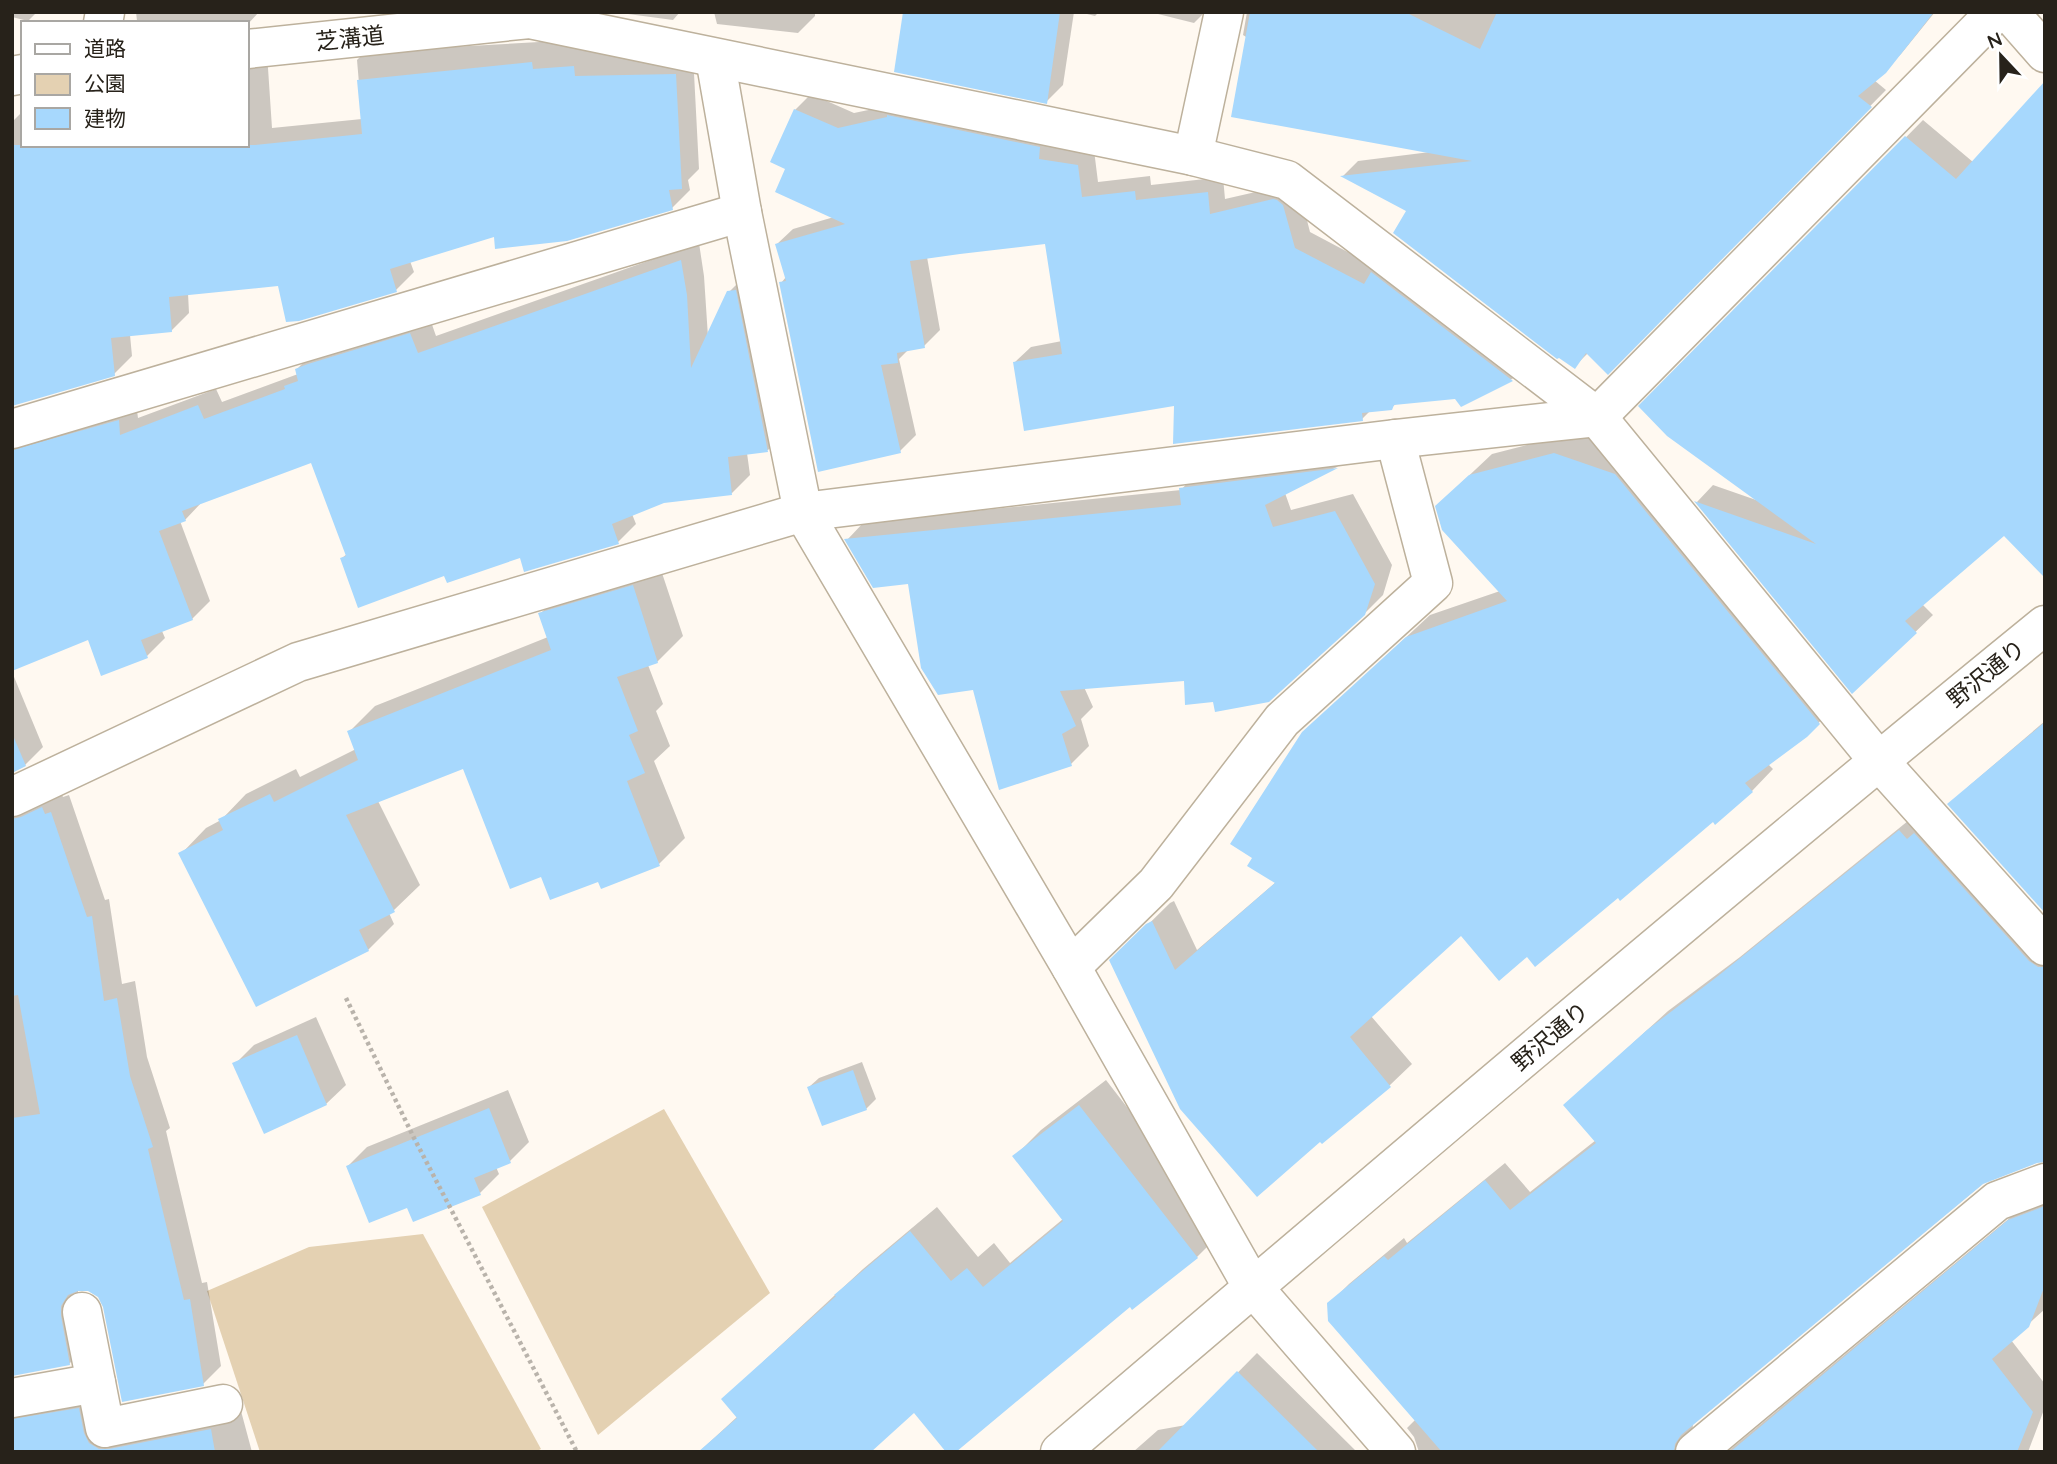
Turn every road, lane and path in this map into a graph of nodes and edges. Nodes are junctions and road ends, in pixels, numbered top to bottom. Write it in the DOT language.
graph roads {
  1 [pos="1224,12"];
  2 [pos="1997,12"];
  3 [pos="2009,12"];
  4 [pos="530,16"];
  5 [pos="248,49"];
  6 [pos="2045,53"];
  7 [pos="715,58"];
  8 [pos="1193,156"];
  9 [pos="742,212"];
  10 [pos="1597,417"];
  11 [pos="12,429"];
  12 [pos="1395,439"];
  13 [pos="803,512"];
  14 [pos="2045,625"];
  15 [pos="1878,760"];
  16 [pos="12,797"];
  17 [pos="2045,946"];
  18 [pos="1071,967"];
  19 [pos="346,998"];
  20 [pos="2045,1184"];
  21 [pos="1252,1286"];
  22 [pos="82,1312"];
  23 [pos="96,1383"];
  24 [pos="12,1398"];
  25 [pos="223,1404"];
  26 [pos="577,1452"];
  27 [pos="1060,1452"];
  28 [pos="1396,1452"];
  29 [pos="1695,1452"];
  1 -- 8 [label="street"];
  2 -- 10 [label="street"];
  3 -- 6 [label="street"];
  4 -- 5 [label="street, 芝溝道"];
  4 -- 7 [label="street, 芝溝道"];
  7 -- 8 [label="street, 芝溝道"];
  7 -- 9 [label="street"];
  8 -- 10 [label="street, 芝溝道"];
  9 -- 11 [label="street"];
  9 -- 13 [label="street"];
  10 -- 12 [label="street"];
  10 -- 15 [label="street, 芝溝道"];
  12 -- 13 [label="street"];
  12 -- 18 [label="street"];
  13 -- 16 [label="street"];
  13 -- 18 [label="street"];
  14 -- 15 [label="street, 野沢通り"];
  15 -- 17 [label="street, 芝溝道"];
  15 -- 21 [label="street, 野沢通り"];
  18 -- 21 [label="street"];
  19 -- 26 [label="path"];
  20 -- 29 [label="street"];
  21 -- 27 [label="street, 野沢通り"];
  21 -- 28 [label="street"];
  22 -- 23 [label="street"];
  23 -- 24 [label="street"];
  23 -- 25 [label="street"];
}
